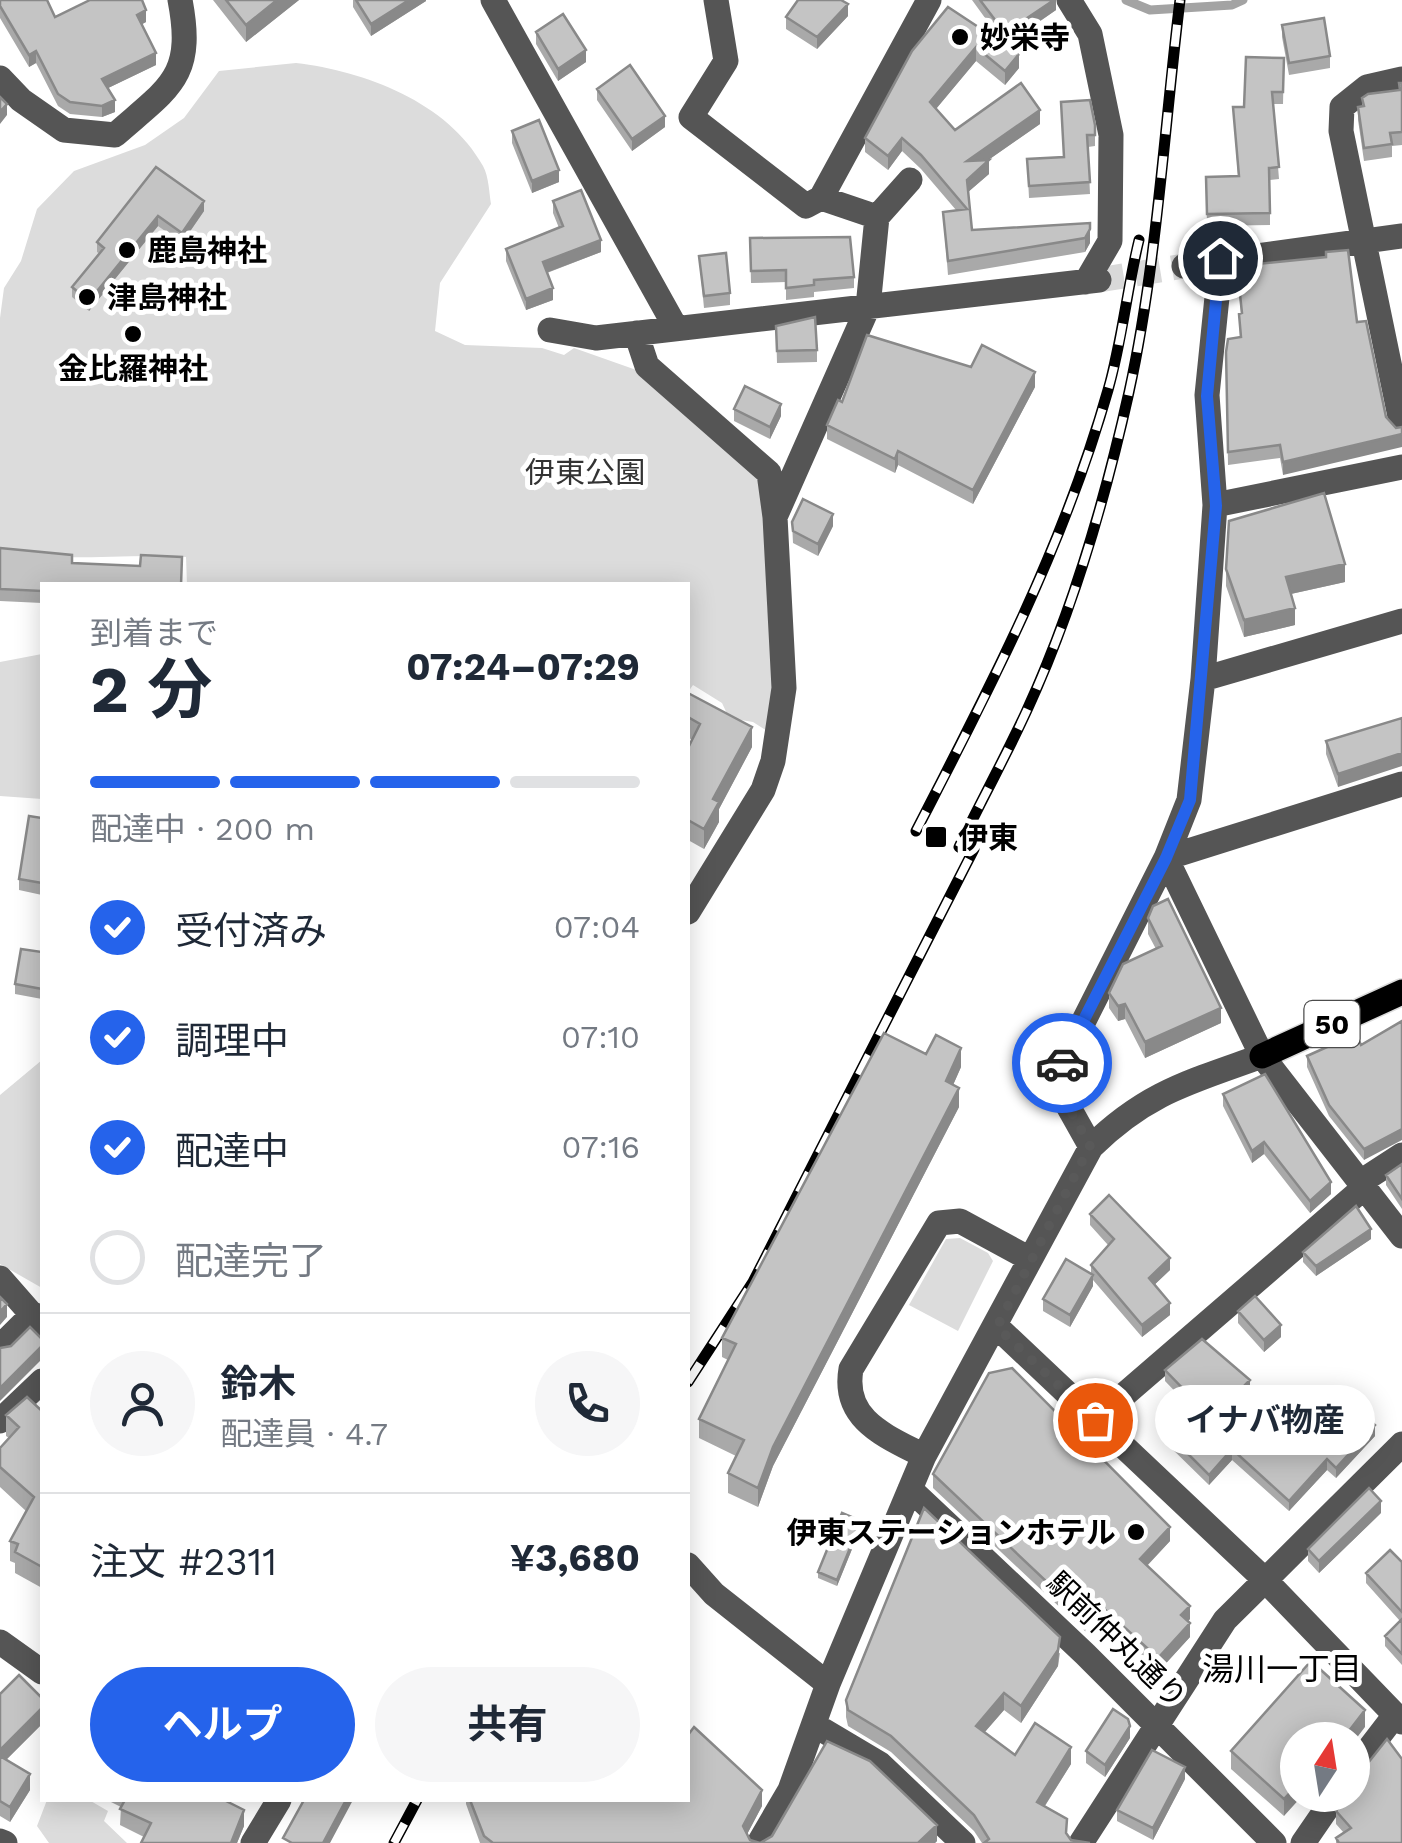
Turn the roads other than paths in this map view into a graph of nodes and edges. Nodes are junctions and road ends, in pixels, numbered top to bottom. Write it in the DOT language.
graph roads {
  1 [pos="180,0"];
  2 [pos="493,0"];
  3 [pos="716,0"];
  4 [pos="929,0"];
  5 [pos="1068,0"];
  6 [pos="0,78"];
  7 [pos="1402,79"];
  8 [pos="910,180"];
  9 [pos="822,198"];
  10 [pos="876,217"];
  11 [pos="1402,236"];
  12 [pos="1362,241"];
  13 [pos="1220,258"];
  14 [pos="1184,266"];
  15 [pos="868,307"];
  16 [pos="676,328"];
  17 [pos="550,330"];
  18 [pos="636,334"];
  19 [pos="1402,426"];
  20 [pos="1402,467"];
  21 [pos="1216,506"];
  22 [pos="776,517"];
  23 [pos="1402,621"];
  24 [pos="1203,678"];
  25 [pos="1402,784"];
  26 [pos="1166,858"];
  27 [pos="696,879"];
  28 [pos="690,904"];
  29 [pos="1402,992"];
  30 [pos="1262,1056"];
  31 [pos="1090,1146"];
  32 [pos="1402,1156"];
  33 [pos="1364,1184"];
  34 [pos="1402,1236"];
  35 [pos="1030,1259"];
  36 [pos="0,1278"];
  37 [pos="38,1320"];
  38 [pos="997,1327"];
  39 [pos="0,1347"];
  40 [pos="40,1383"];
  41 [pos="1095,1420"];
  42 [pos="0,1421"];
  43 [pos="1402,1444"];
  44 [pos="924,1456"];
  45 [pos="910,1489"];
  46 [pos="690,1567"];
  47 [pos="1263,1578"];
  48 [pos="0,1642"];
  49 [pos="40,1671"];
  50 [pos="828,1684"];
  51 [pos="1399,1718"];
  52 [pos="1155,1723"];
  53 [pos="816,1726"];
  54 [pos="1370,1751"];
  55 [pos="278,1802"];
  56 [pos="1324,1812"];
  57 [pos="253,1843"];
  58 [pos="759,1843"];
  59 [pos="963,1843"];
  60 [pos="1081,1843"];
  61 [pos="1274,1843"];
  62 [pos="1303,1843"];
  1 -- 6 [label="street"];
  2 -- 16 [label="street"];
  3 -- 9 [label="street"];
  4 -- 9 [label="street"];
  5 -- 15 [label="street"];
  7 -- 12 [label="street"];
  8 -- 10 [label="street"];
  9 -- 10 [label="street"];
  10 -- 15 [label="street"];
  11 -- 12 [label="street"];
  12 -- 13 [label="street"];
  12 -- 19 [label="street"];
  13 -- 14 [label="street"];
  13 -- 21 [label="street"];
  15 -- 16 [label="street"];
  15 -- 22 [label="street"];
  16 -- 18 [label="street"];
  17 -- 18 [label="street"];
  18 -- 22 [label="street"];
  20 -- 21 [label="street"];
  21 -- 24 [label="street"];
  22 -- 27 [label="street"];
  23 -- 24 [label="street"];
  24 -- 26 [label="street"];
  25 -- 26 [label="street"];
  26 -- 30 [label="street"];
  26 -- 31 [label="street"];
  27 -- 28 [label="street"];
  29 -- 30 [label="main road, 50"];
  30 -- 31 [label="street"];
  30 -- 33 [label="street"];
  31 -- 35 [label="street"];
  32 -- 33 [label="street"];
  33 -- 34 [label="street"];
  33 -- 41 [label="street"];
  35 -- 38 [label="street"];
  35 -- 44 [label="street"];
  36 -- 37 [label="street"];
  37 -- 39 [label="street"];
  38 -- 41 [label="street"];
  38 -- 44 [label="street"];
  40 -- 42 [label="street"];
  41 -- 47 [label="street"];
  43 -- 47 [label="street"];
  44 -- 45 [label="street"];
  45 -- 50 [label="street"];
  45 -- 52 [label="street, 駅前仲丸通り"];
  46 -- 50 [label="street"];
  47 -- 51 [label="street"];
  47 -- 52 [label="street"];
  48 -- 49 [label="street"];
  50 -- 53 [label="street"];
  51 -- 54 [label="street"];
  52 -- 60 [label="street"];
  52 -- 61 [label="street, 駅前仲丸通り"];
  53 -- 58 [label="street"];
  53 -- 59 [label="street"];
  55 -- 57 [label="street"];
  56 -- 62 [label="street"];
}
